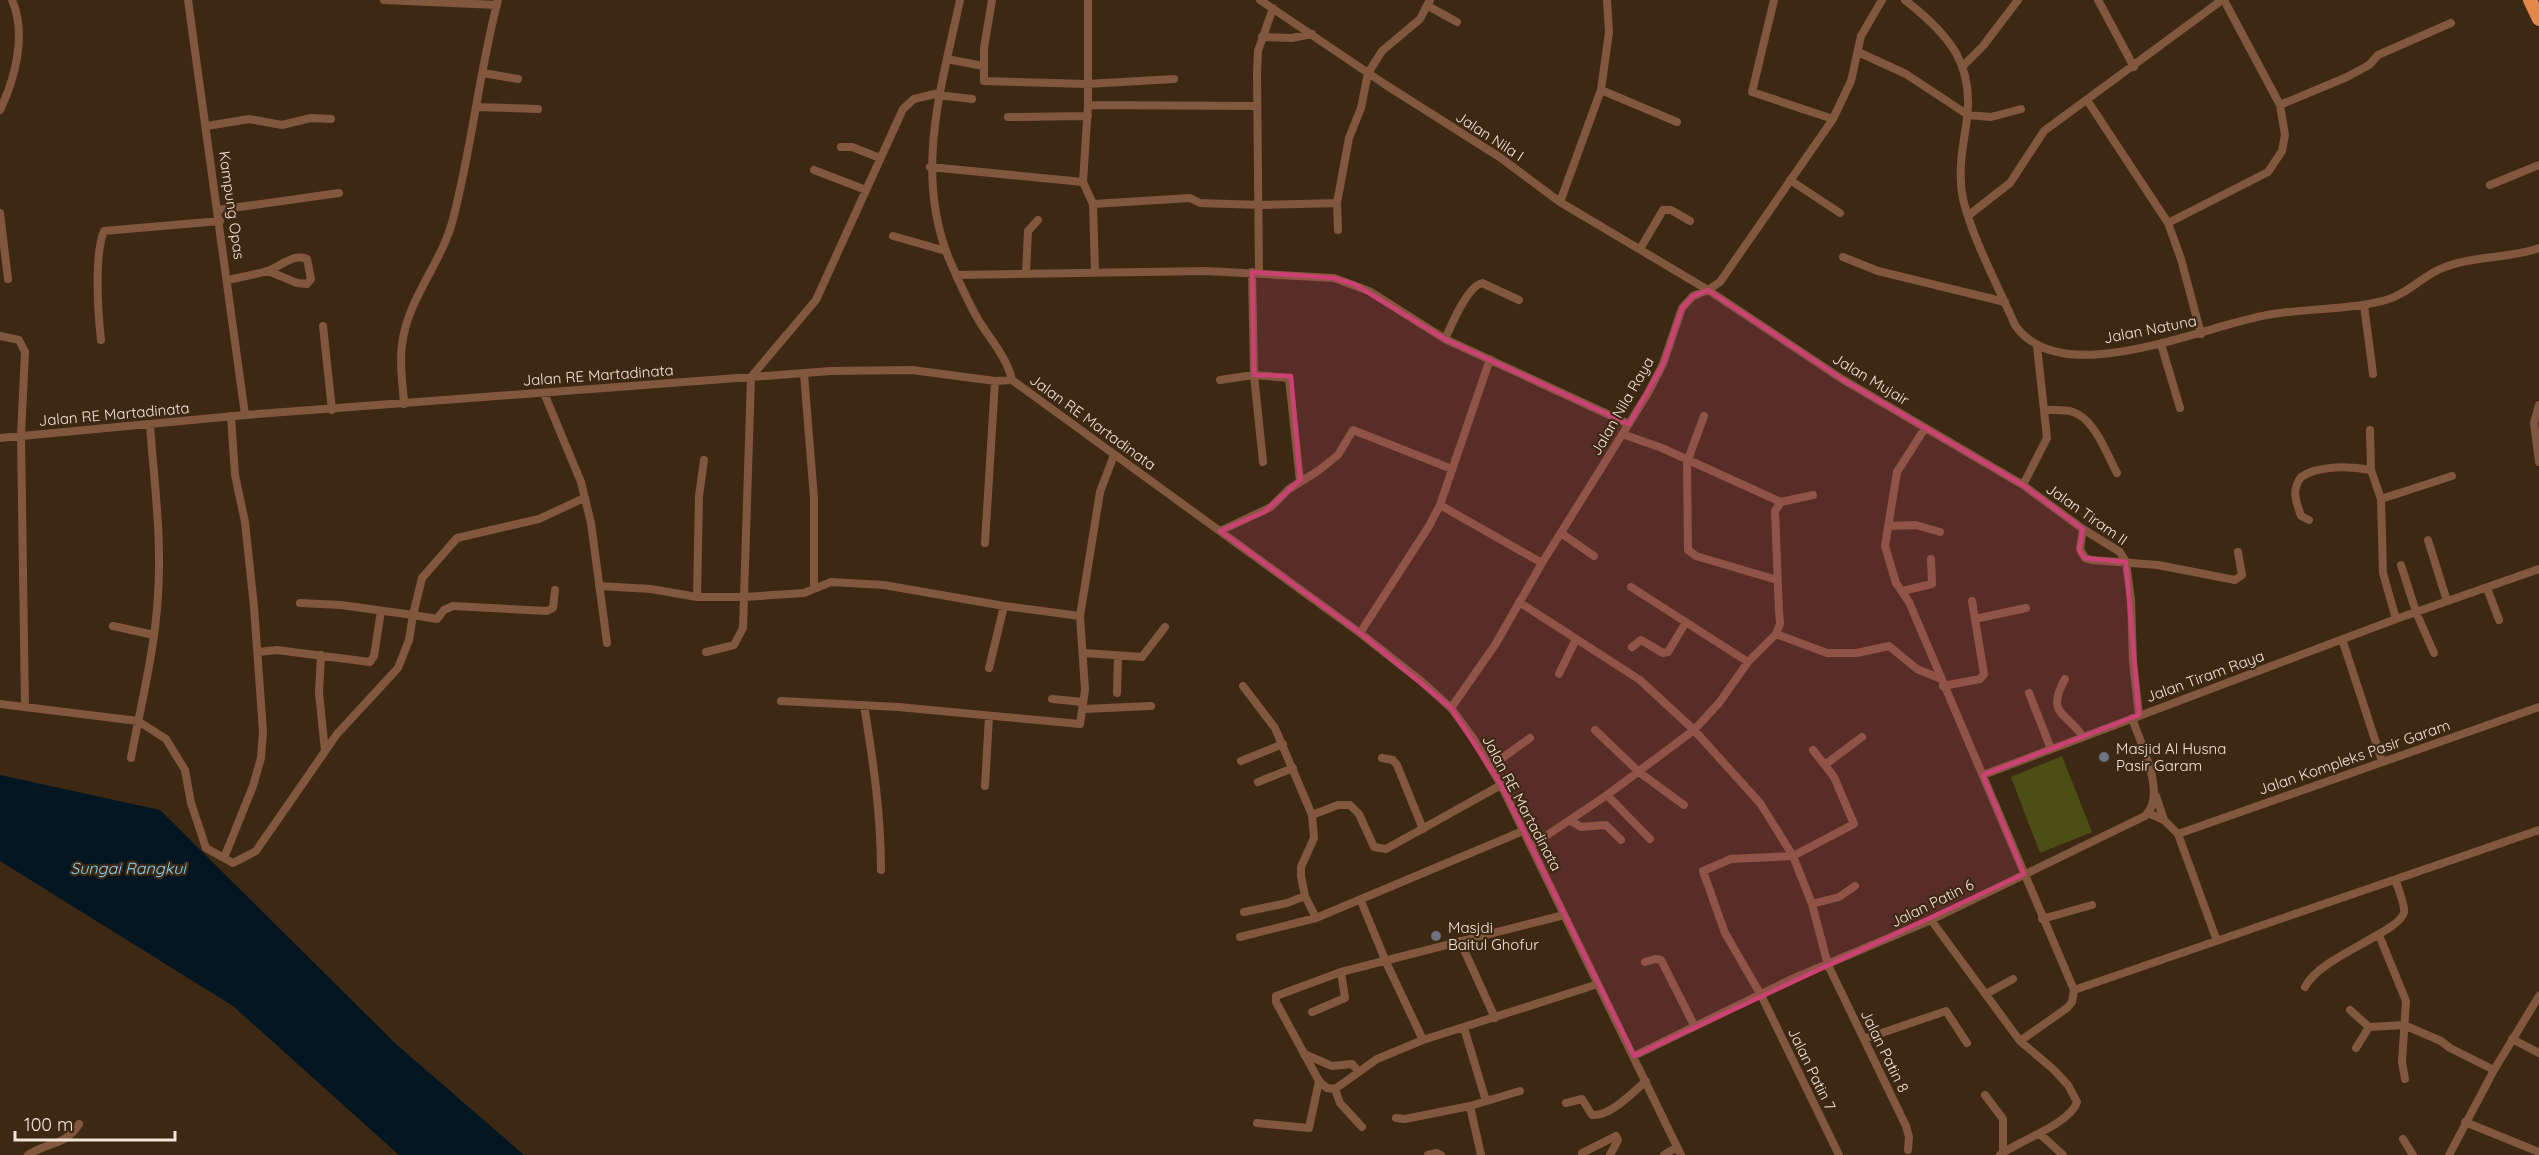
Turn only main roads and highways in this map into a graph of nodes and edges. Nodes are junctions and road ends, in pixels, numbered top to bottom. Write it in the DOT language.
graph roads {
  1 [pos="2530,0"];
  2 [pos="2539,19"];
  1 -- 2 [label="highway"];
}
